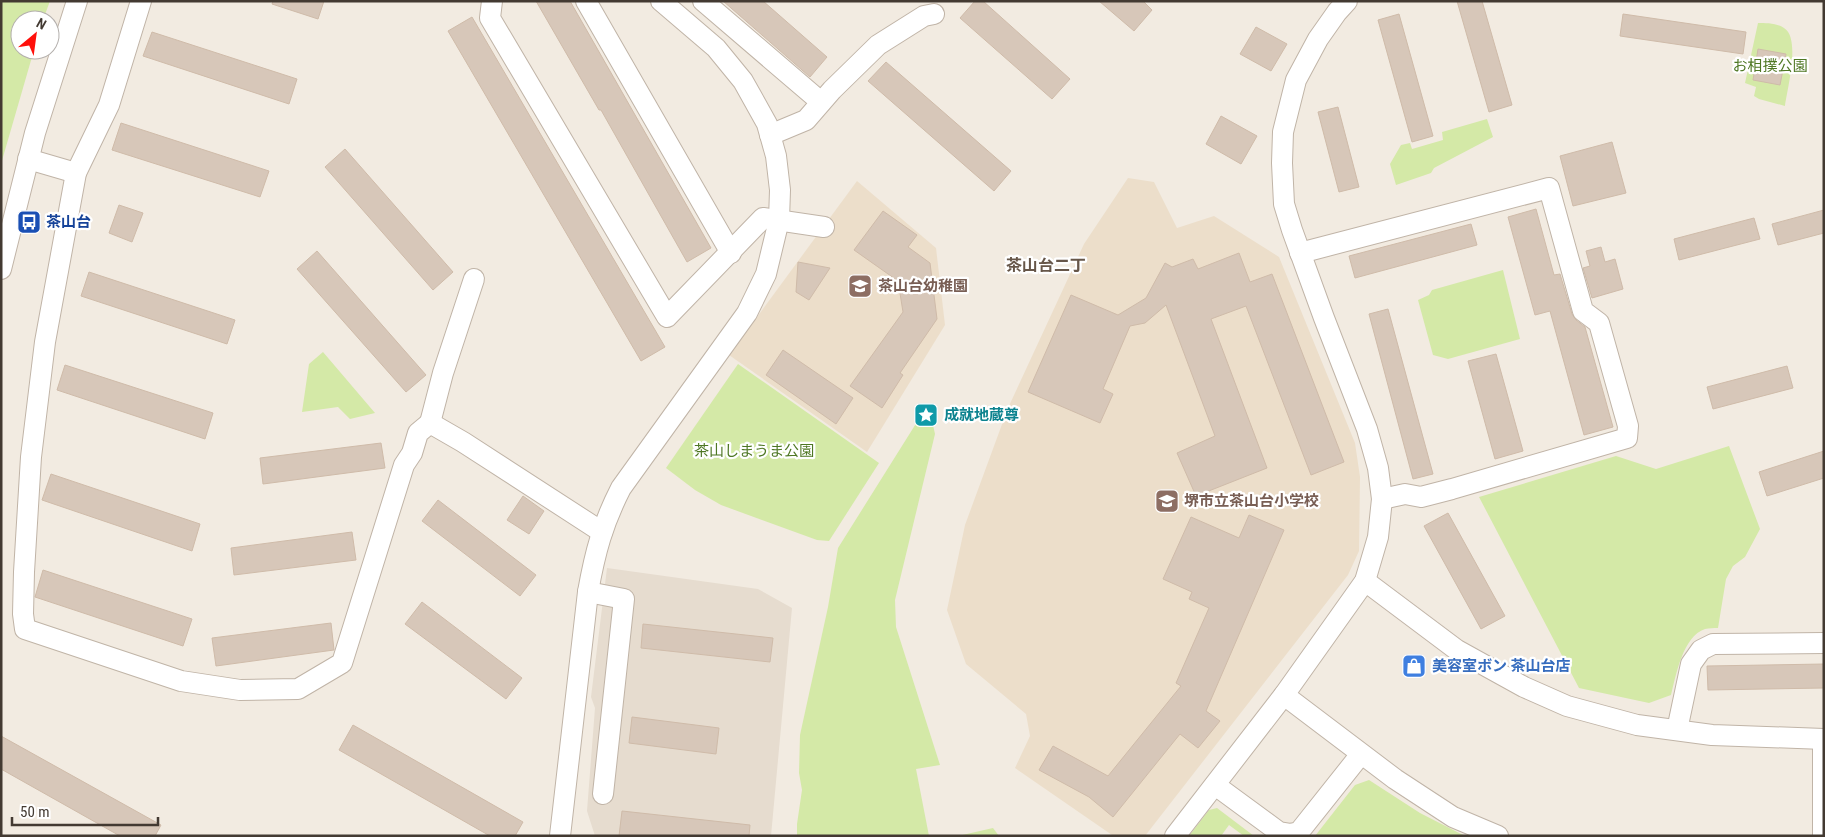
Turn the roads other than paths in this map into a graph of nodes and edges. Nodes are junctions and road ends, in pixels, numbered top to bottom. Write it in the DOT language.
graph roads {
  1 [pos="77,1"];
  2 [pos="141,1"];
  3 [pos="492,1"];
  4 [pos="586,1"];
  5 [pos="661,1"];
  6 [pos="703,1"];
  7 [pos="1347,1"];
  8 [pos="934,14"];
  9 [pos="821,102"];
  10 [pos="770,135"];
  11 [pos="28,159"];
  12 [pos="76,173"];
  13 [pos="779,220"];
  14 [pos="824,227"];
  15 [pos="731,252"];
  16 [pos="1300,253"];
  17 [pos="1,269"];
  18 [pos="474,279"];
  19 [pos="430,423"];
  20 [pos="1382,499"];
  21 [pos="602,532"];
  22 [pos="1365,581"];
  23 [pos="588,592"];
  24 [pos="1824,643"];
  25 [pos="1284,695"];
  26 [pos="1677,730"];
  27 [pos="1824,739"];
  28 [pos="1361,754"];
  29 [pos="1215,785"];
  30 [pos="603,794"];
  31 [pos="560,836"];
  32 [pos="1175,836"];
  33 [pos="1498,836"];
  34 [pos="1823,836"];
  1 -- 11 [label="street"];
  2 -- 12 [label="street"];
  3 -- 15 [label="street"];
  4 -- 15 [label="street"];
  5 -- 10 [label="street"];
  6 -- 9 [label="street"];
  7 -- 16 [label="street"];
  8 -- 9 [label="street"];
  9 -- 10 [label="street"];
  10 -- 13 [label="street"];
  11 -- 12 [label="street"];
  11 -- 17 [label="street"];
  12 -- 19 [label="street"];
  13 -- 14 [label="street"];
  13 -- 15 [label="street"];
  13 -- 21 [label="street"];
  16 -- 20 [label="street"];
  16 -- 20 [label="street"];
  18 -- 19 [label="street"];
  19 -- 21 [label="street"];
  20 -- 22 [label="street"];
  21 -- 23 [label="street"];
  22 -- 25 [label="street"];
  22 -- 26 [label="street"];
  23 -- 30 [label="street"];
  23 -- 31 [label="street"];
  24 -- 26 [label="street"];
  25 -- 28 [label="street"];
  25 -- 29 [label="street"];
  26 -- 27 [label="street"];
  27 -- 34 [label="street"];
  28 -- 29 [label="street"];
  28 -- 33 [label="street"];
  29 -- 32 [label="street"];
}
